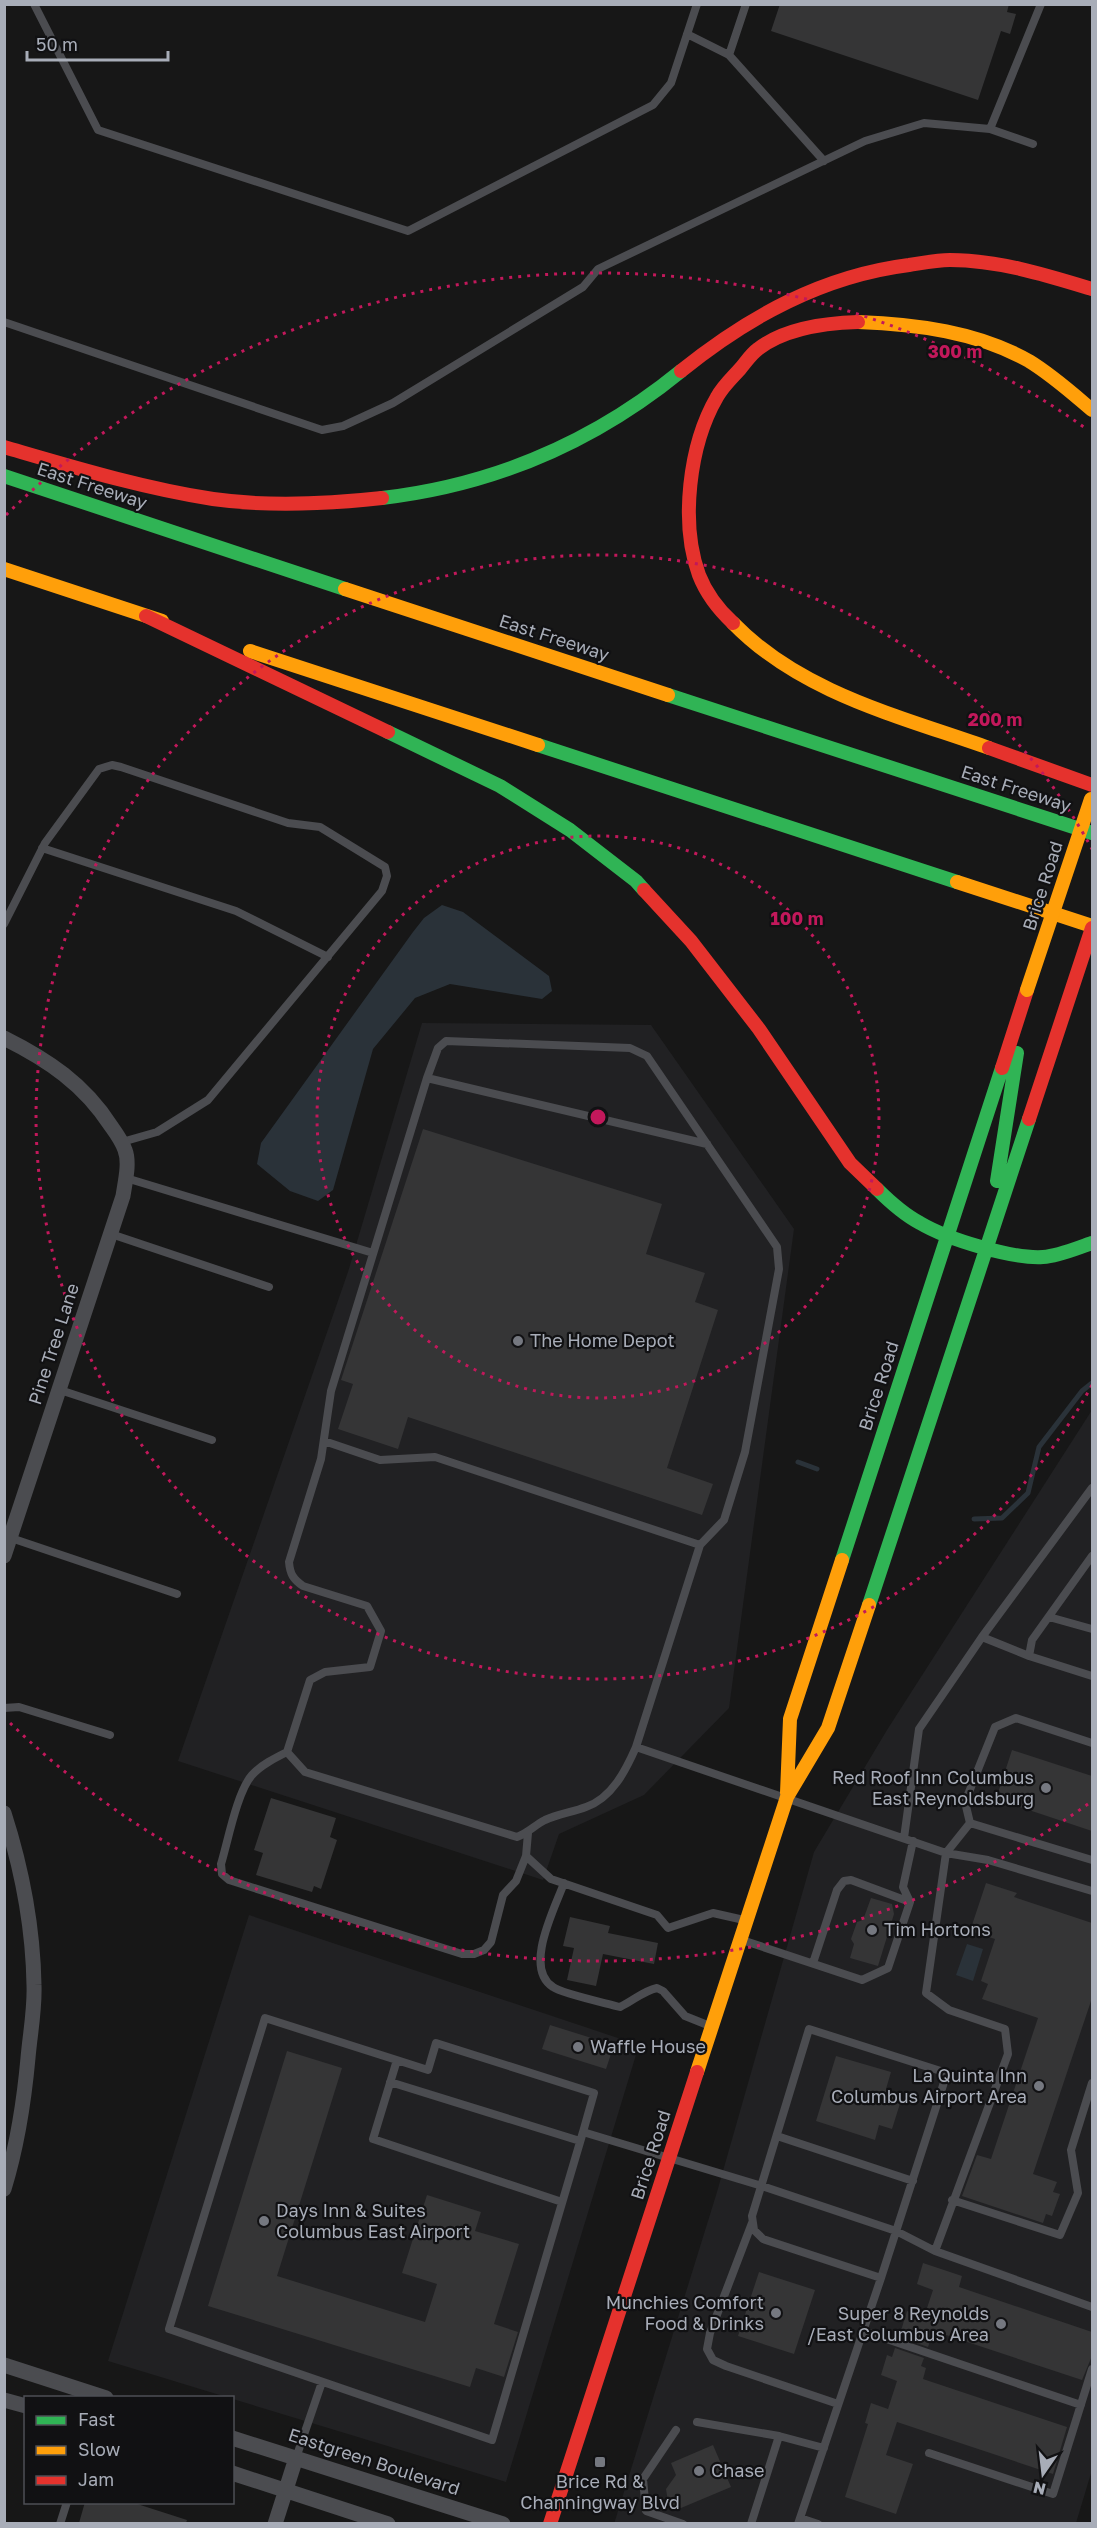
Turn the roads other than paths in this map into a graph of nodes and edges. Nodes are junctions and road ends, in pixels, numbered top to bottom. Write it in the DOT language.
graph roads {
  1 [pos="33,4"];
  2 [pos="697,4"];
  3 [pos="746,4"];
  4 [pos="1041,4"];
  5 [pos="687,34"];
  6 [pos="729,55"];
  7 [pos="990,129"];
  8 [pos="1033,144"];
  9 [pos="824,161"];
  10 [pos="1092,289"];
  11 [pos="4,322"];
  12 [pos="1092,410"];
  13 [pos="4,447"];
  14 [pos="4,476"];
  15 [pos="4,569"];
  16 [pos="146,616"];
  17 [pos="1092,792"];
  18 [pos="1092,832"];
  19 [pos="42,848"];
  20 [pos="4,924"];
  21 [pos="1092,927"];
  22 [pos="328,957"];
  23 [pos="1027,990"];
  24 [pos="4,1038"];
  25 [pos="427,1078"];
  26 [pos="122,1142"];
  27 [pos="707,1144"];
  28 [pos="126,1178"];
  29 [pos="111,1234"];
  30 [pos="946,1235"];
  31 [pos="1092,1243"];
  32 [pos="987,1247"];
  33 [pos="373,1253"];
  34 [pos="269,1287"];
  35 [pos="60,1390"];
  36 [pos="212,1440"];
  37 [pos="324,1441"];
  38 [pos="1092,1488"];
  39 [pos="11,1538"];
  40 [pos="700,1545"];
  41 [pos="4,1556"];
  42 [pos="1092,1556"];
  43 [pos="177,1594"];
  44 [pos="1049,1617"];
  45 [pos="1092,1629"];
  46 [pos="982,1637"];
  47 [pos="1029,1656"];
  48 [pos="1092,1676"];
  49 [pos="4,1708"];
  50 [pos="110,1735"];
  51 [pos="1092,1743"];
  52 [pos="636,1746"];
  53 [pos="287,1752"];
  54 [pos="787,1797"];
  55 [pos="4,1813"];
  56 [pos="970,1823"];
  57 [pos="528,1833"];
  58 [pos="904,1838"];
  59 [pos="913,1841"];
  60 [pos="946,1853"];
  61 [pos="526,1856"];
  62 [pos="1092,1860"];
  63 [pos="564,1883"];
  64 [pos="1092,1891"];
  65 [pos="910,1902"];
  66 [pos="746,1921"];
  67 [pos="740,1940"];
  68 [pos="813,1963"];
  69 [pos="712,2027"];
  70 [pos="397,2060"];
  71 [pos="390,2082"];
  72 [pos="1092,2083"];
  73 [pos="583,2132"];
  74 [pos="777,2136"];
  75 [pos="580,2141"];
  76 [pos="669,2158"];
  77 [pos="6,2181"];
  78 [pos="913,2181"];
  79 [pos="762,2186"];
  80 [pos="952,2200"];
  81 [pos="562,2202"];
  82 [pos="753,2222"];
  83 [pos="896,2231"];
  84 [pos="935,2251"];
  85 [pos="881,2278"];
  86 [pos="1092,2307"];
  87 [pos="863,2331"];
  88 [pos="4,2365"];
  89 [pos="1092,2369"];
  90 [pos="322,2382"];
  91 [pos="103,2396"];
  92 [pos="4,2400"];
  93 [pos="838,2404"];
  94 [pos="24,2405"];
  95 [pos="1081,2405"];
  96 [pos="697,2422"];
  97 [pos="676,2430"];
  98 [pos="779,2436"];
  99 [pos="234,2439"];
  100 [pos="824,2448"];
  101 [pos="930,2453"];
  102 [pos="296,2458"];
  103 [pos="234,2474"];
  104 [pos="286,2490"];
  105 [pos="66,2504"];
  106 [pos="799,2521"];
  107 [pos="60,2523"];
  108 [pos="275,2523"];
  109 [pos="388,2523"];
  110 [pos="503,2523"];
  111 [pos="550,2523"];
  112 [pos="683,2523"];
  113 [pos="751,2523"];
  114 [pos="818,2523"];
  1 -- 5 [label="lane"];
  2 -- 5 [label="lane"];
  3 -- 6 [label="lane"];
  4 -- 7 [label="lane"];
  5 -- 6 [label="lane"];
  6 -- 9 [label="lane"];
  7 -- 8 [label="lane"];
  7 -- 9 [label="lane"];
  9 -- 11 [label="lane"];
  10 -- 13 [label="main road"];
  12 -- 17 [label="main road"];
  14 -- 18 [label="main road, East Freeway"];
  15 -- 16 [label="main road"];
  16 -- 21 [label="main road"];
  16 -- 30 [label="main road"];
  17 -- 23 [label="main road, Brice Road, bridge"];
  19 -- 20 [label="lane"];
  19 -- 22 [label="lane"];
  19 -- 22 [label="lane"];
  21 -- 32 [label="main road, Brice Road"];
  22 -- 26 [label="lane"];
  23 -- 30 [label="main road, Brice Road"];
  23 -- 32 [label="main road, Brice Road"];
  24 -- 26 [label="street"];
  25 -- 27 [label="lane"];
  25 -- 27 [label="lane"];
  25 -- 33 [label="lane"];
  26 -- 28 [label="street, Pine Tree Lane"];
  27 -- 40 [label="lane"];
  28 -- 29 [label="street, Pine Tree Lane"];
  28 -- 33 [label="lane"];
  29 -- 34 [label="lane"];
  29 -- 35 [label="street, Pine Tree Lane"];
  30 -- 32 [label="main road"];
  30 -- 54 [label="main road, Brice Road"];
  31 -- 32 [label="main road"];
  32 -- 54 [label="main road, Brice Road"];
  33 -- 37 [label="lane"];
  35 -- 36 [label="lane"];
  35 -- 39 [label="street, Pine Tree Lane"];
  37 -- 40 [label="lane"];
  37 -- 53 [label="lane"];
  38 -- 46 [label="lane"];
  39 -- 41 [label="street, Pine Tree Lane"];
  39 -- 43 [label="lane"];
  40 -- 52 [label="lane"];
  42 -- 44 [label="lane"];
  44 -- 45 [label="lane"];
  44 -- 47 [label="lane"];
  46 -- 47 [label="lane"];
  46 -- 58 [label="lane"];
  47 -- 48 [label="lane"];
  49 -- 50 [label="lane"];
  51 -- 56 [label="lane"];
  52 -- 54 [label="lane"];
  52 -- 57 [label="lane"];
  53 -- 57 [label="lane"];
  53 -- 61 [label="lane"];
  54 -- 58 [label="lane"];
  54 -- 66 [label="main road, Brice Road"];
  55 -- 77 [label="street"];
  56 -- 60 [label="lane"];
  56 -- 62 [label="lane"];
  57 -- 61 [label="lane"];
  58 -- 59 [label="lane"];
  59 -- 60 [label="lane"];
  59 -- 65 [label="lane"];
  60 -- 64 [label="lane"];
  60 -- 80 [label="lane"];
  61 -- 63 [label="lane"];
  63 -- 66 [label="lane"];
  63 -- 69 [label="lane"];
  65 -- 68 [label="lane"];
  65 -- 68 [label="lane"];
  66 -- 67 [label="main road, Brice Road"];
  67 -- 68 [label="lane"];
  67 -- 69 [label="main road, Brice Road"];
  69 -- 76 [label="main road, Brice Road"];
  70 -- 71 [label="lane"];
  70 -- 73 [label="lane"];
  70 -- 90 [label="lane"];
  71 -- 75 [label="lane"];
  71 -- 81 [label="lane"];
  72 -- 80 [label="lane"];
  73 -- 75 [label="lane"];
  73 -- 76 [label="lane"];
  74 -- 78 [label="lane"];
  74 -- 78 [label="lane"];
  74 -- 79 [label="lane"];
  75 -- 81 [label="lane"];
  76 -- 79 [label="lane"];
  76 -- 111 [label="main road, Brice Road"];
  78 -- 83 [label="lane"];
  79 -- 82 [label="lane"];
  79 -- 83 [label="lane"];
  80 -- 84 [label="lane"];
  81 -- 90 [label="lane"];
  82 -- 85 [label="lane"];
  82 -- 93 [label="lane"];
  83 -- 84 [label="lane"];
  83 -- 85 [label="lane"];
  84 -- 86 [label="lane"];
  85 -- 87 [label="lane"];
  87 -- 93 [label="lane"];
  87 -- 95 [label="lane"];
  88 -- 91 [label="street"];
  89 -- 95 [label="lane"];
  90 -- 102 [label="lane"];
  92 -- 94 [label="street"];
  93 -- 100 [label="lane"];
  95 -- 101 [label="lane"];
  96 -- 98 [label="lane"];
  97 -- 112 [label="lane"];
  98 -- 100 [label="lane"];
  98 -- 113 [label="lane"];
  99 -- 102 [label="street, Eastgreen Boulevard"];
  100 -- 106 [label="lane"];
  102 -- 104 [label="street"];
  102 -- 110 [label="street, Eastgreen Boulevard"];
  103 -- 104 [label="street"];
  104 -- 108 [label="street"];
  104 -- 109 [label="street"];
  105 -- 107 [label="lane"];
  106 -- 114 [label="lane"];
}
